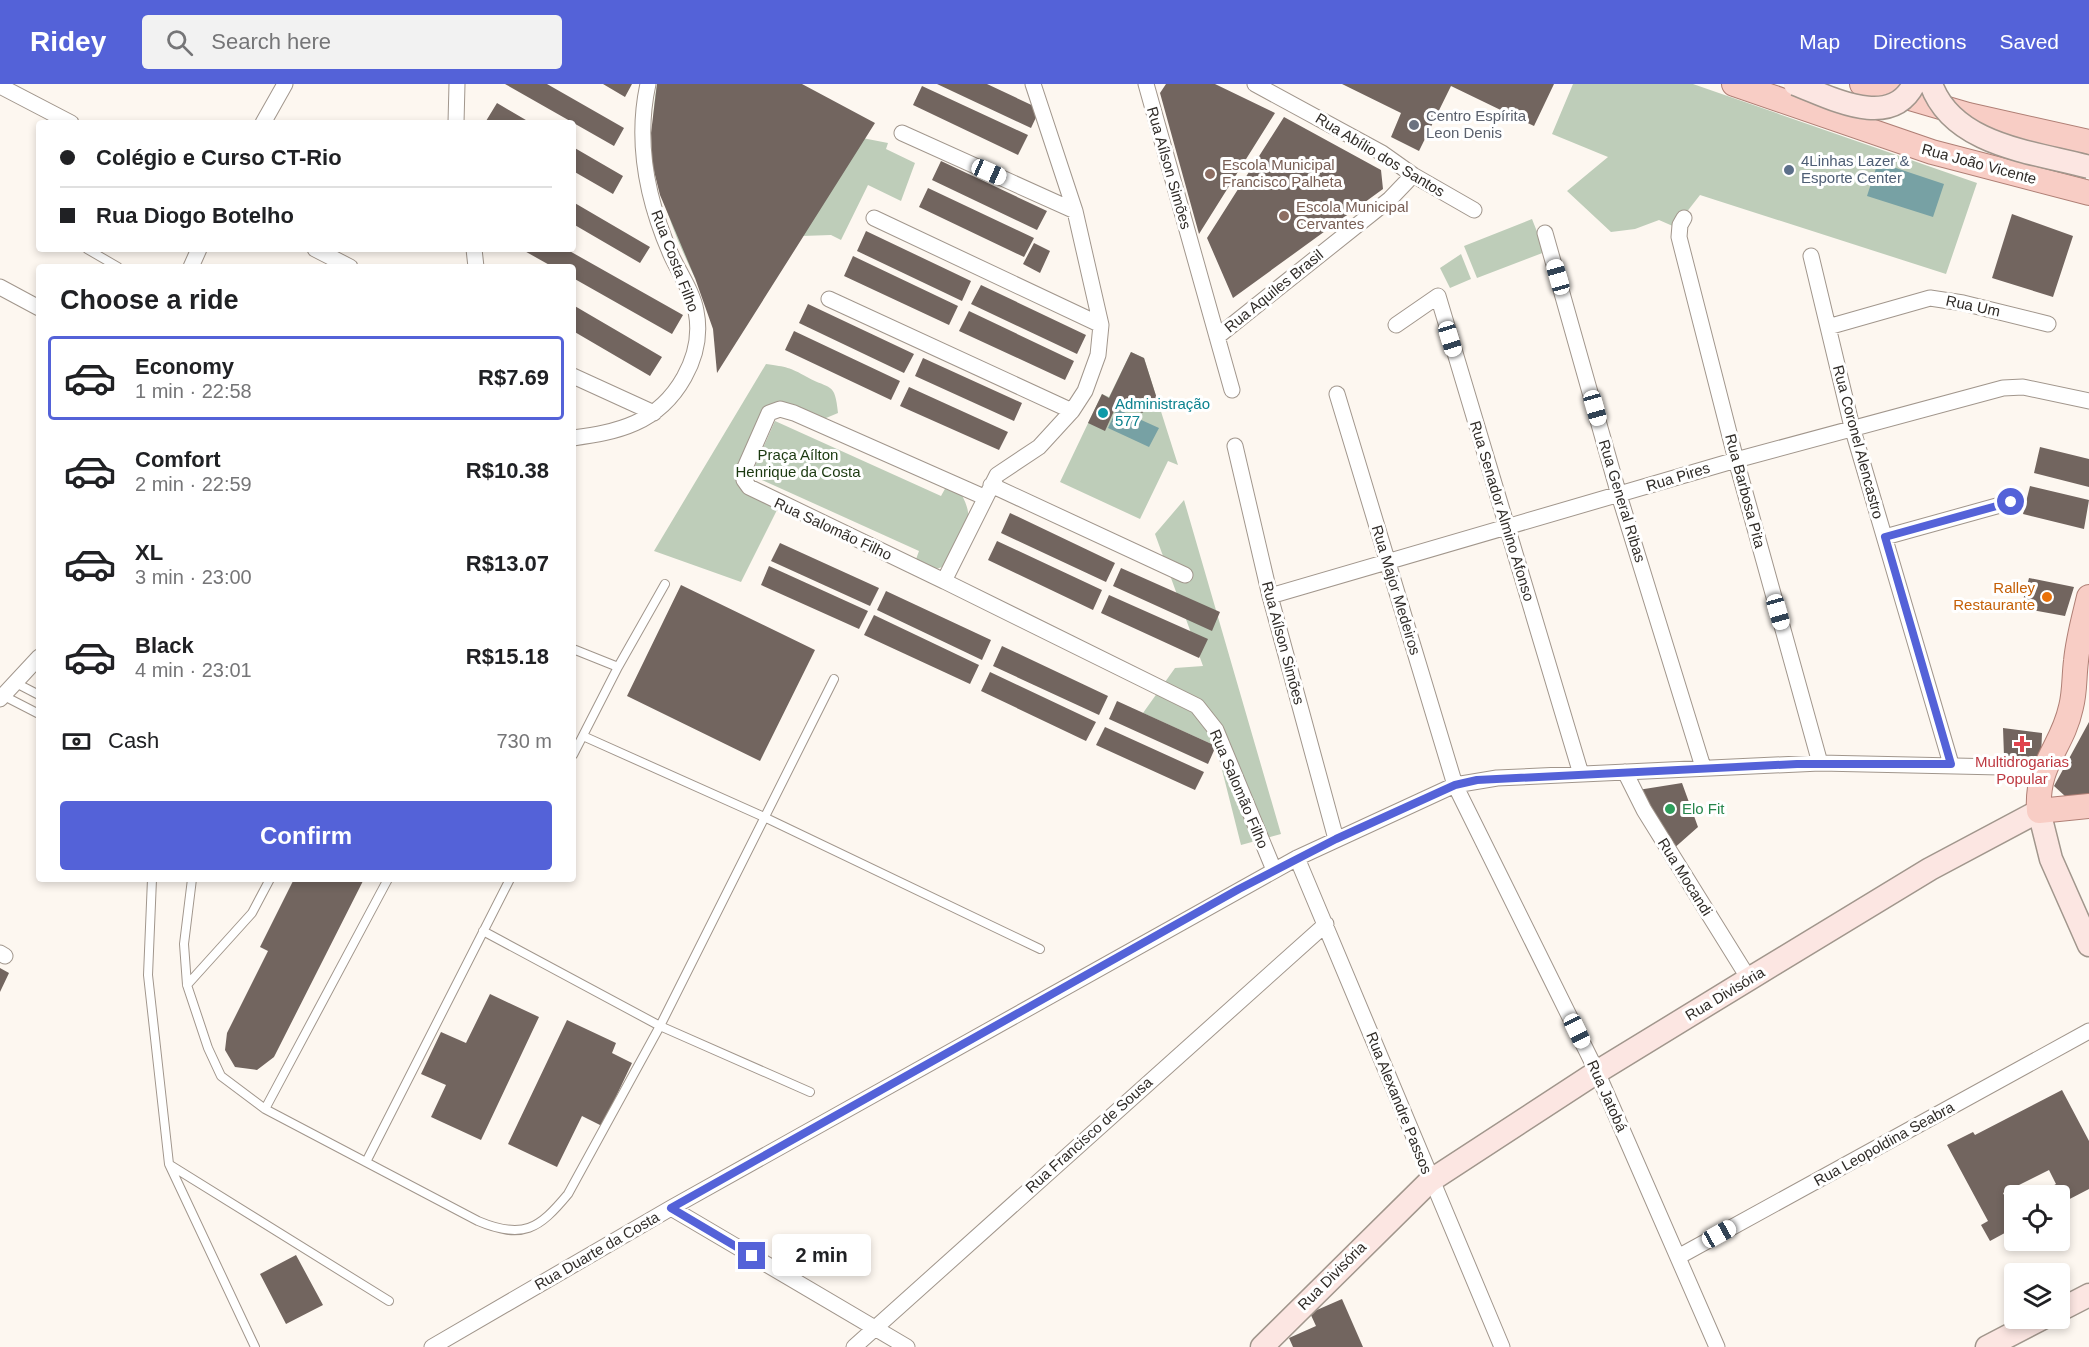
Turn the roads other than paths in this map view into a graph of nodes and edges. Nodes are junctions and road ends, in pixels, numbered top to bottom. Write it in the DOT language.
graph roads {
  1 [pos="285,84"];
  2 [pos="457,84"];
  3 [pos="648,84"];
  4 [pos="1033,84"];
  5 [pos="1146,84"];
  6 [pos="1255,84"];
  7 [pos="1734,84"];
  8 [pos="1801,84"];
  9 [pos="1862,84"];
  10 [pos="1914,84"];
  11 [pos="1931,84"];
  12 [pos="0,86"];
  13 [pos="1788,93"];
  14 [pos="65,120"];
  15 [pos="265,120"];
  16 [pos="456,120"];
  17 [pos="902,133"];
  18 [pos="2089,142"];
  19 [pos="2089,167"];
  20 [pos="1413,175"];
  21 [pos="2089,193"];
  22 [pos="1474,210"];
  23 [pos="1075,211"];
  24 [pos="874,218"];
  25 [pos="1684,218"];
  26 [pos="1545,233"];
  27 [pos="92,252"];
  28 [pos="321,252"];
  29 [pos="1811,256"];
  30 [pos="113,264"];
  31 [pos="344,264"];
  32 [pos="0,287"];
  33 [pos="829,299"];
  34 [pos="36,306"];
  35 [pos="2048,324"];
  36 [pos="1101,325"];
  37 [pos="1396,325"];
  38 [pos="1828,327"];
  39 [pos="1217,337"];
  40 [pos="576,377"];
  41 [pos="1232,390"];
  42 [pos="1337,394"];
  43 [pos="2089,401"];
  44 [pos="1072,411"];
  45 [pos="654,413"];
  46 [pos="1852,428"];
  47 [pos="576,437"];
  48 [pos="1235,446"];
  49 [pos="1736,460"];
  50 [pos="988,491"];
  51 [pos="1619,495"];
  52 [pos="2011,502"];
  53 [pos="1508,528"];
  54 [pos="1885,537"];
  55 [pos="1388,564"];
  56 [pos="1185,575"];
  57 [pos="944,581"];
  58 [pos="665,584"];
  59 [pos="1270,596"];
  60 [pos="2089,597"];
  61 [pos="576,650"];
  62 [pos="36,660"];
  63 [pos="618,667"];
  64 [pos="834,679"];
  65 [pos="14,682"];
  66 [pos="36,693"];
  67 [pos="1,696"];
  68 [pos="36,713"];
  69 [pos="583,735"];
  70 [pos="576,749"];
  71 [pos="1820,763"];
  72 [pos="1951,764"];
  73 [pos="1703,767"];
  74 [pos="2044,768"];
  75 [pos="1625,772"];
  76 [pos="1581,774"];
  77 [pos="1455,785"];
  78 [pos="2089,806"];
  79 [pos="2039,811"];
  80 [pos="764,817"];
  81 [pos="1336,839"];
  82 [pos="1297,858"];
  83 [pos="1274,870"];
  84 [pos="152,882"];
  85 [pos="192,882"];
  86 [pos="268,882"];
  87 [pos="386,882"];
  88 [pos="508,882"];
  89 [pos="1326,924"];
  90 [pos="483,931"];
  91 [pos="2089,945"];
  92 [pos="1040,949"];
  93 [pos="1749,979"];
  94 [pos="187,985"];
  95 [pos="660,1026"];
  96 [pos="2089,1031"];
  97 [pos="1597,1072"];
  98 [pos="810,1092"];
  99 [pos="265,1109"];
  100 [pos="366,1162"];
  101 [pos="169,1164"];
  102 [pos="1430,1180"];
  103 [pos="671,1208"];
  104 [pos="1678,1257"];
  105 [pos="2089,1295"];
  106 [pos="389,1301"];
  107 [pos="2070,1305"];
  108 [pos="875,1328"];
  109 [pos="2022,1329"];
  110 [pos="1265,1345"];
  111 [pos="255,1347"];
  112 [pos="432,1347"];
  113 [pos="854,1347"];
  114 [pos="907,1347"];
  115 [pos="1502,1347"];
  116 [pos="1717,1347"];
  117 [pos="1987,1347"];
  1 -- 15 [label="street"];
  2 -- 16 [label="street"];
  3 -- 45 [label="street, Rua Costa Filho"];
  4 -- 23 [label="street"];
  5 -- 39 [label="street, Rua Aílson Simões"];
  6 -- 20 [label="street, Rua Abílio dos Santos"];
  7 -- 13 [label="main road, Rua João Vicente"];
  8 -- 13 [label="main road"];
  9 -- 18 [label="main road"];
  10 -- 13 [label="street, bridge"];
  11 -- 19 [label="street, bridge"];
  12 -- 14 [label="street"];
  13 -- 21 [label="main road, Rua João Vicente"];
  17 -- 23 [label="street"];
  20 -- 22 [label="street, Rua Abílio dos Santos"];
  20 -- 39 [label="street, Rua Aquiles Brasil"];
  23 -- 36 [label="street"];
  24 -- 36 [label="street"];
  25 -- 49 [label="street, Rua Barbosa Pita"];
  26 -- 51 [label="street, Rua General Ribas"];
  27 -- 30 [label="lane"];
  28 -- 31 [label="street"];
  29 -- 38 [label="street, Rua Coronel Alencastro"];
  32 -- 34 [label="street"];
  33 -- 44 [label="street"];
  35 -- 38 [label="street, Rua Um"];
  36 -- 44 [label="street"];
  37 -- 53 [label="street, Rua Senador Almino Afonso"];
  38 -- 46 [label="street, Rua Coronel Alencastro"];
  39 -- 41 [label="street, Rua Aílson Simões"];
  40 -- 45 [label="street"];
  42 -- 55 [label="street, Rua Major Medeiros"];
  43 -- 46 [label="street, Rua Pires"];
  44 -- 50 [label="street"];
  45 -- 47 [label="street, Rua Costa Filho"];
  46 -- 49 [label="street, Rua Pires"];
  46 -- 54 [label="street, Rua Coronel Alencastro"];
  48 -- 59 [label="street, Rua Aílson Simões"];
  49 -- 51 [label="street, Rua Pires"];
  49 -- 71 [label="street, Rua Barbosa Pita"];
  50 -- 56 [label="street, Rua Salomão Filho"];
  50 -- 57 [label="street"];
  50 -- 57 [label="street, Rua Salomão Filho"];
  51 -- 53 [label="street, Rua Pires"];
  51 -- 73 [label="street, Rua General Ribas"];
  52 -- 54 [label="street"];
  53 -- 55 [label="street, Rua Pires"];
  53 -- 76 [label="street, Rua Senador Almino Afonso"];
  54 -- 72 [label="street, Rua Coronel Alencastro"];
  55 -- 59 [label="street, Rua Pires"];
  55 -- 77 [label="street, Rua Major Medeiros"];
  57 -- 83 [label="street, Rua Salomão Filho"];
  58 -- 63 [label="lane"];
  59 -- 81 [label="street, Rua Aílson Simões"];
  60 -- 74 [label="main road"];
  61 -- 63 [label="lane"];
  62 -- 65 [label="street"];
  63 -- 69 [label="lane"];
  64 -- 80 [label="lane"];
  65 -- 66 [label="lane"];
  65 -- 67 [label="street"];
  67 -- 68 [label="lane"];
  69 -- 70 [label="lane"];
  69 -- 80 [label="lane"];
  71 -- 72 [label="street, Rua Duarte da Costa"];
  71 -- 73 [label="street, Rua Duarte da Costa"];
  72 -- 74 [label="street, Rua Duarte da Costa"];
  73 -- 75 [label="street, Rua Duarte da Costa"];
  74 -- 79 [label="main road"];
  75 -- 76 [label="street, Rua Duarte da Costa"];
  75 -- 93 [label="street, Rua Mocandi"];
  76 -- 77 [label="street, Rua Duarte da Costa"];
  77 -- 81 [label="street, Rua Duarte da Costa"];
  77 -- 97 [label="street, Rua Jatobá"];
  78 -- 79 [label="main road"];
  79 -- 91 [label="street"];
  79 -- 93 [label="street, Rua Divisória"];
  80 -- 92 [label="lane"];
  80 -- 95 [label="lane"];
  81 -- 82 [label="street, Rua Duarte da Costa"];
  82 -- 83 [label="street, Rua Duarte da Costa"];
  82 -- 89 [label="street, Rua Alexandre Passos"];
  83 -- 103 [label="street, Rua Duarte da Costa"];
  84 -- 101 [label="lane"];
  85 -- 94 [label="lane"];
  86 -- 94 [label="lane"];
  87 -- 99 [label="lane"];
  88 -- 90 [label="lane"];
  89 -- 102 [label="street, Rua Alexandre Passos"];
  89 -- 108 [label="street, Rua Francisco de Sousa"];
  90 -- 95 [label="lane"];
  90 -- 100 [label="lane"];
  93 -- 97 [label="street, Rua Divisória"];
  94 -- 99 [label="lane"];
  95 -- 98 [label="lane"];
  95 -- 100 [label="lane"];
  96 -- 104 [label="street, Rua Leopoldina Seabra"];
  97 -- 102 [label="street, Rua Divisória"];
  97 -- 104 [label="street, Rua Jatobá"];
  99 -- 100 [label="lane"];
  101 -- 106 [label="lane"];
  101 -- 111 [label="lane"];
  102 -- 110 [label="street, Rua Divisória"];
  102 -- 115 [label="street, Rua Alexandre Passos"];
  103 -- 108 [label="street"];
  103 -- 112 [label="street, Rua Duarte da Costa"];
  104 -- 116 [label="street, Rua Jatobá"];
  105 -- 107 [label="street"];
  108 -- 113 [label="street, Rua Francisco de Sousa"];
  108 -- 114 [label="street"];
  109 -- 117 [label="street"];
}
